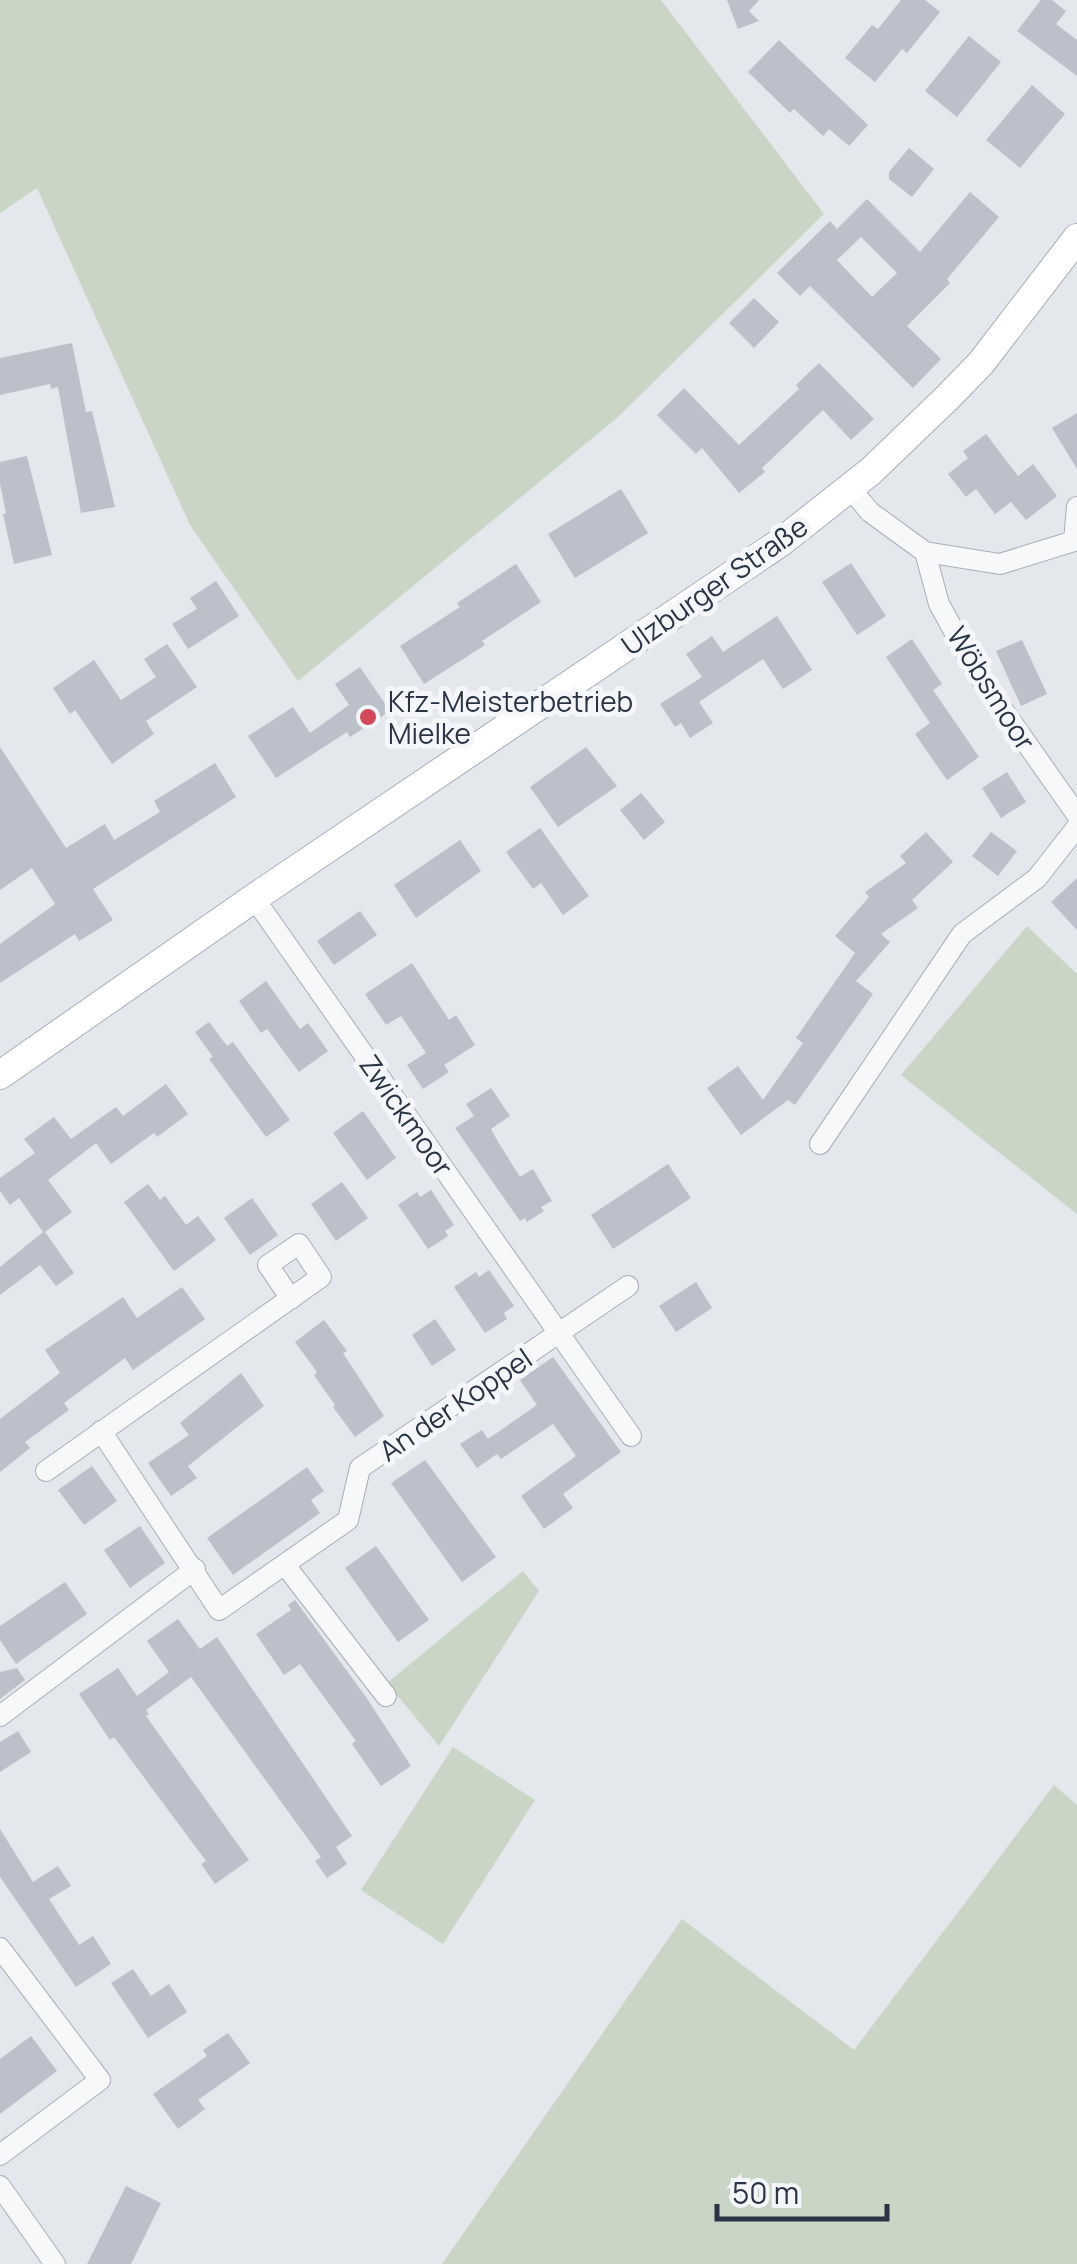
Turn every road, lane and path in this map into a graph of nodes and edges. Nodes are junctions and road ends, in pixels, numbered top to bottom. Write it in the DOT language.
graph roads {
  1 [pos="1077,238"];
  2 [pos="850,488"];
  3 [pos="1077,507"];
  4 [pos="1076,541"];
  5 [pos="924,552"];
  6 [pos="1077,816"];
  7 [pos="1077,828"];
  8 [pos="254,898"];
  9 [pos="0,1075"];
  10 [pos="820,1144"];
  11 [pos="628,1286"];
  12 [pos="290,1299"];
  13 [pos="559,1333"];
  14 [pos="101,1430"];
  15 [pos="630,1436"];
  16 [pos="46,1471"];
  17 [pos="285,1566"];
  18 [pos="195,1570"];
  19 [pos="386,1696"];
  20 [pos="0,1716"];
  21 [pos="0,1948"];
  22 [pos="0,2155"];
  23 [pos="0,2186"];
  24 [pos="55,2264"];
  1 -- 2 [label="main road, Ulzburger Straße"];
  2 -- 5 [label="street"];
  2 -- 8 [label="main road, Ulzburger Straße"];
  3 -- 4 [label="street"];
  4 -- 5 [label="street"];
  5 -- 6 [label="street, Wöbsmoor"];
  7 -- 10 [label="street"];
  8 -- 9 [label="main road, Ulzburger Straße"];
  8 -- 13 [label="street, Zwickmoor"];
  11 -- 13 [label="street"];
  12 -- 14 [label="street"];
  13 -- 15 [label="street, Zwickmoor"];
  13 -- 17 [label="street, An der Koppel"];
  14 -- 16 [label="street"];
  14 -- 18 [label="street, An der Koppel"];
  17 -- 18 [label="street, An der Koppel"];
  17 -- 19 [label="street"];
  18 -- 20 [label="street"];
  21 -- 22 [label="street"];
  23 -- 24 [label="street"];
}
